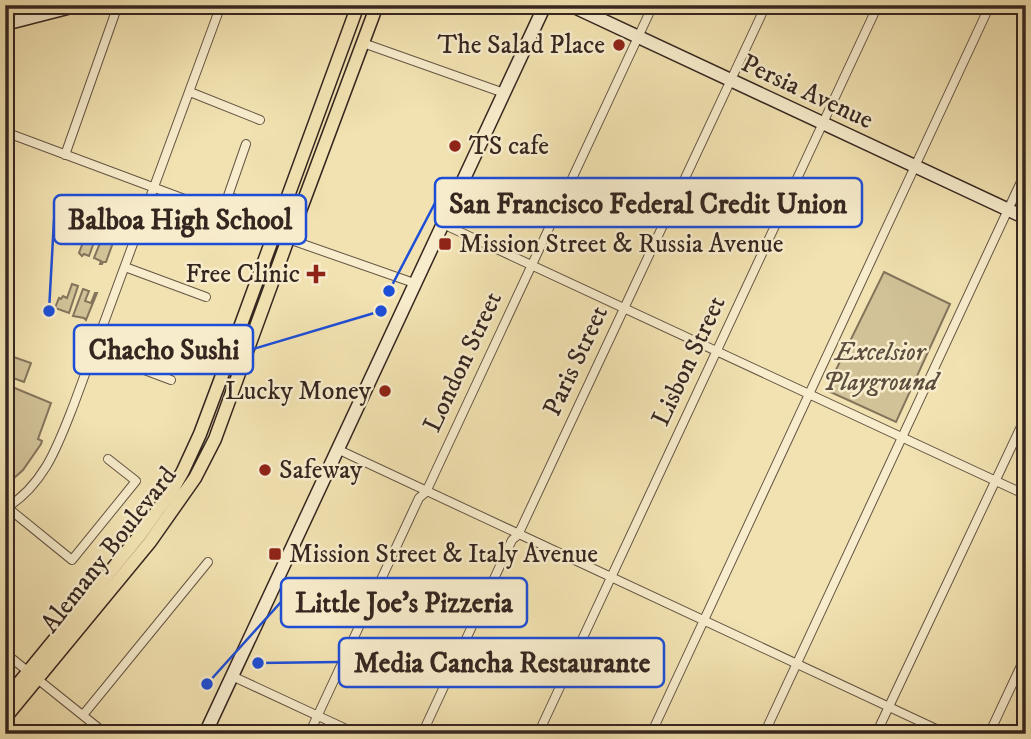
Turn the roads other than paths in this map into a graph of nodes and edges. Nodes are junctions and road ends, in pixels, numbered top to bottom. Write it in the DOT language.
graph roads {
  1 [pos="79,5"];
  2 [pos="118,5"];
  3 [pos="221,5"];
  4 [pos="358,5"];
  5 [pos="377,5"];
  6 [pos="529,5"];
  7 [pos="570,5"];
  8 [pos="653,5"];
  9 [pos="766,5"];
  10 [pos="878,5"];
  11 [pos="990,5"];
  12 [pos="543,8"];
  13 [pos="5,24"];
  14 [pos="638,38"];
  15 [pos="363,43"];
  16 [pos="731,81"];
  17 [pos="190,92"];
  18 [pos="503,93"];
  19 [pos="260,120"];
  20 [pos="823,124"];
  21 [pos="5,132"];
  22 [pos="246,144"];
  23 [pos="65,155"];
  24 [pos="915,167"];
  25 [pos="1026,171"];
  26 [pos="154,188"];
  27 [pos="1008,210"];
  28 [pos="222,213"];
  29 [pos="1026,218"];
  30 [pos="443,223"];
  31 [pos="274,234"];
  32 [pos="288,239"];
  33 [pos="532,264"];
  34 [pos="125,267"];
  35 [pos="414,283"];
  36 [pos="206,297"];
  37 [pos="625,307"];
  38 [pos="94,351"];
  39 [pos="717,351"];
  40 [pos="171,380"];
  41 [pos="810,393"];
  42 [pos="1026,416"];
  43 [pos="902,437"];
  44 [pos="337,449"];
  45 [pos="108,459"];
  46 [pos="996,481"];
  47 [pos="426,492"];
  48 [pos="1026,495"];
  49 [pos="7,509"];
  50 [pos="518,535"];
  51 [pos="208,562"];
  52 [pos="611,577"];
  53 [pos="704,620"];
  54 [pos="5,653"];
  55 [pos="1026,655"];
  56 [pos="796,664"];
  57 [pos="33,675"];
  58 [pos="232,676"];
  59 [pos="5,700"];
  60 [pos="889,707"];
  61 [pos="83,715"];
  62 [pos="317,716"];
  63 [pos="5,718"];
  64 [pos="106,734"];
  65 [pos="205,734"];
  66 [pos="309,734"];
  67 [pos="357,734"];
  68 [pos="422,734"];
  69 [pos="538,734"];
  70 [pos="651,734"];
  71 [pos="764,734"];
  72 [pos="876,734"];
  73 [pos="947,734"];
  74 [pos="989,734"];
  1 -- 13 [label="main road"];
  2 -- 23 [label="street"];
  3 -- 17 [label="street"];
  4 -- 31 [label="main road, Alemany Boulevard"];
  5 -- 15 [label="main road, Alemany Boulevard"];
  6 -- 12 [label="street"];
  7 -- 14 [label="main road, Persia Avenue"];
  8 -- 14 [label="street, London Street"];
  9 -- 16 [label="street, Paris Street"];
  10 -- 20 [label="street, Lisbon Street"];
  11 -- 24 [label="street"];
  12 -- 18 [label="main road"];
  14 -- 16 [label="main road, Persia Avenue"];
  14 -- 33 [label="street, London Street"];
  15 -- 18 [label="street"];
  15 -- 32 [label="main road, Alemany Boulevard"];
  16 -- 20 [label="main road, Persia Avenue"];
  16 -- 37 [label="street, Paris Street"];
  17 -- 19 [label="street"];
  17 -- 26 [label="street"];
  18 -- 30 [label="main road"];
  20 -- 24 [label="main road, Persia Avenue"];
  20 -- 39 [label="street, Lisbon Street"];
  21 -- 23 [label="street"];
  22 -- 28 [label="street"];
  23 -- 26 [label="street"];
  24 -- 27 [label="main road, Persia Avenue"];
  24 -- 41 [label="street"];
  25 -- 27 [label="street"];
  26 -- 28 [label="street"];
  26 -- 34 [label="street"];
  27 -- 29 [label="main road, Persia Avenue"];
  27 -- 43 [label="street"];
  28 -- 31 [label="street"];
  30 -- 33 [label="street"];
  30 -- 35 [label="main road"];
  31 -- 32 [label="street"];
  31 -- 57 [label="main road, Alemany Boulevard"];
  32 -- 35 [label="street"];
  32 -- 57 [label="main road, Alemany Boulevard"];
  33 -- 37 [label="street"];
  33 -- 47 [label="street, London Street"];
  34 -- 36 [label="street"];
  34 -- 38 [label="street"];
  35 -- 44 [label="main road"];
  37 -- 39 [label="street"];
  37 -- 50 [label="street, Paris Street"];
  38 -- 40 [label="street"];
  38 -- 49 [label="street"];
  39 -- 41 [label="street"];
  39 -- 52 [label="street, Lisbon Street"];
  41 -- 43 [label="street"];
  41 -- 53 [label="street"];
  42 -- 46 [label="street"];
  43 -- 46 [label="street"];
  43 -- 56 [label="street"];
  44 -- 47 [label="street"];
  44 -- 58 [label="main road"];
  45 -- 49 [label="street"];
  46 -- 48 [label="street"];
  46 -- 60 [label="street"];
  47 -- 50 [label="street"];
  47 -- 62 [label="street, London Street"];
  50 -- 52 [label="street"];
  50 -- 68 [label="street, Paris Street"];
  51 -- 61 [label="street"];
  52 -- 53 [label="street"];
  52 -- 69 [label="street, Lisbon Street"];
  53 -- 56 [label="street"];
  53 -- 70 [label="street"];
  54 -- 57 [label="street"];
  55 -- 74 [label="street"];
  56 -- 60 [label="street"];
  56 -- 71 [label="street"];
  57 -- 59 [label="main road, Alemany Boulevard"];
  57 -- 61 [label="street"];
  57 -- 63 [label="main road, Alemany Boulevard"];
  58 -- 62 [label="street"];
  58 -- 65 [label="main road"];
  60 -- 72 [label="street"];
  60 -- 73 [label="street"];
  61 -- 64 [label="street"];
  62 -- 66 [label="street, London Street"];
  62 -- 67 [label="street"];
}
